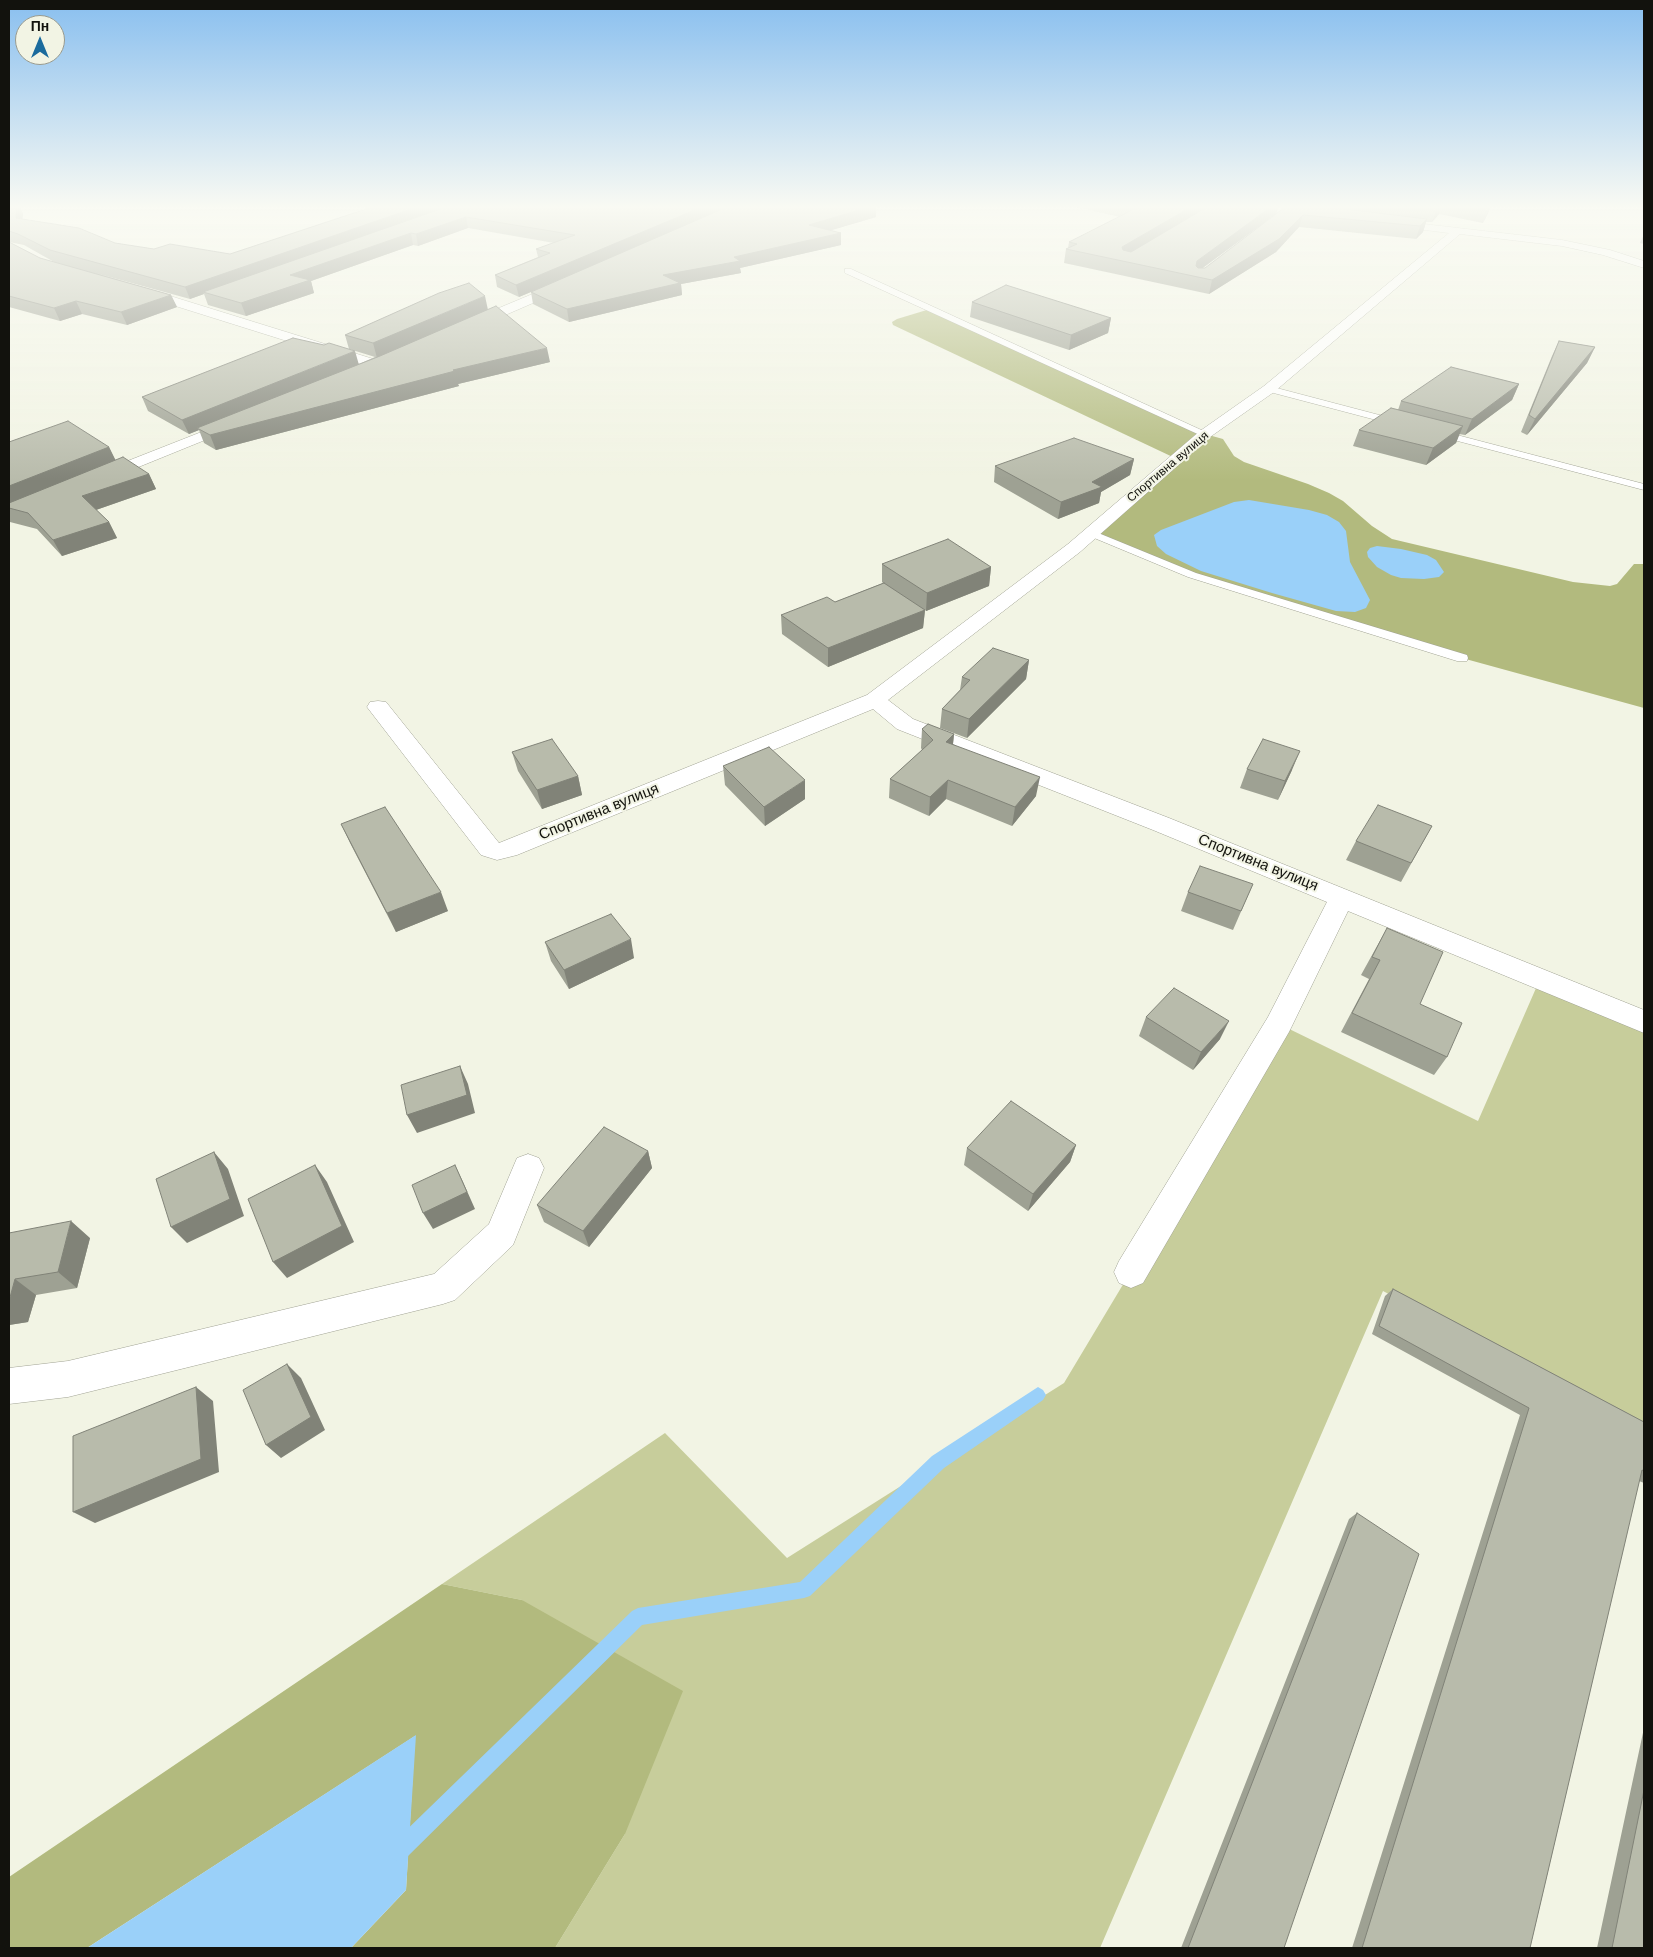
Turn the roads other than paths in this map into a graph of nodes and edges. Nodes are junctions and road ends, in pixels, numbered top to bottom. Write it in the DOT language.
graph roads {
  1 [pos="166,298"];
  2 [pos="209,298"];
  3 [pos="533,298"];
  4 [pos="908,298"];
  5 [pos="1378,298"];
  6 [pos="190,305"];
  7 [pos="451,334"];
  8 [pos="359,372"];
  9 [pos="1269,390"];
  10 [pos="249,417"];
  11 [pos="1205,434"];
  12 [pos="82,485"];
  13 [pos="1644,487"];
  14 [pos="1091,533"];
  15 [pos="1462,658"];
  16 [pos="875,700"];
  17 [pos="378,707"];
  18 [pos="1342,898"];
  19 [pos="1644,1022"];
  20 [pos="528,1168"];
  21 [pos="1131,1272"];
  22 [pos="9,1386"];
  1 -- 6 [label="street"];
  2 -- 6 [label="street"];
  3 -- 7 [label="street"];
  4 -- 11 [label="lane"];
  5 -- 9 [label="street, Спортивна вулиця"];
  6 -- 8 [label="street"];
  9 -- 11 [label="street, Спортивна вулиця"];
  9 -- 13 [label="lane"];
  10 -- 12 [label="street"];
  11 -- 14 [label="street, Спортивна вулиця"];
  14 -- 15 [label="lane"];
  14 -- 16 [label="street, Спортивна вулиця"];
  16 -- 17 [label="street, Спортивна вулиця"];
  16 -- 18 [label="street, Спортивна вулиця"];
  18 -- 19 [label="street, Спортивна вулиця"];
  18 -- 21 [label="street"];
  20 -- 22 [label="street"];
}
